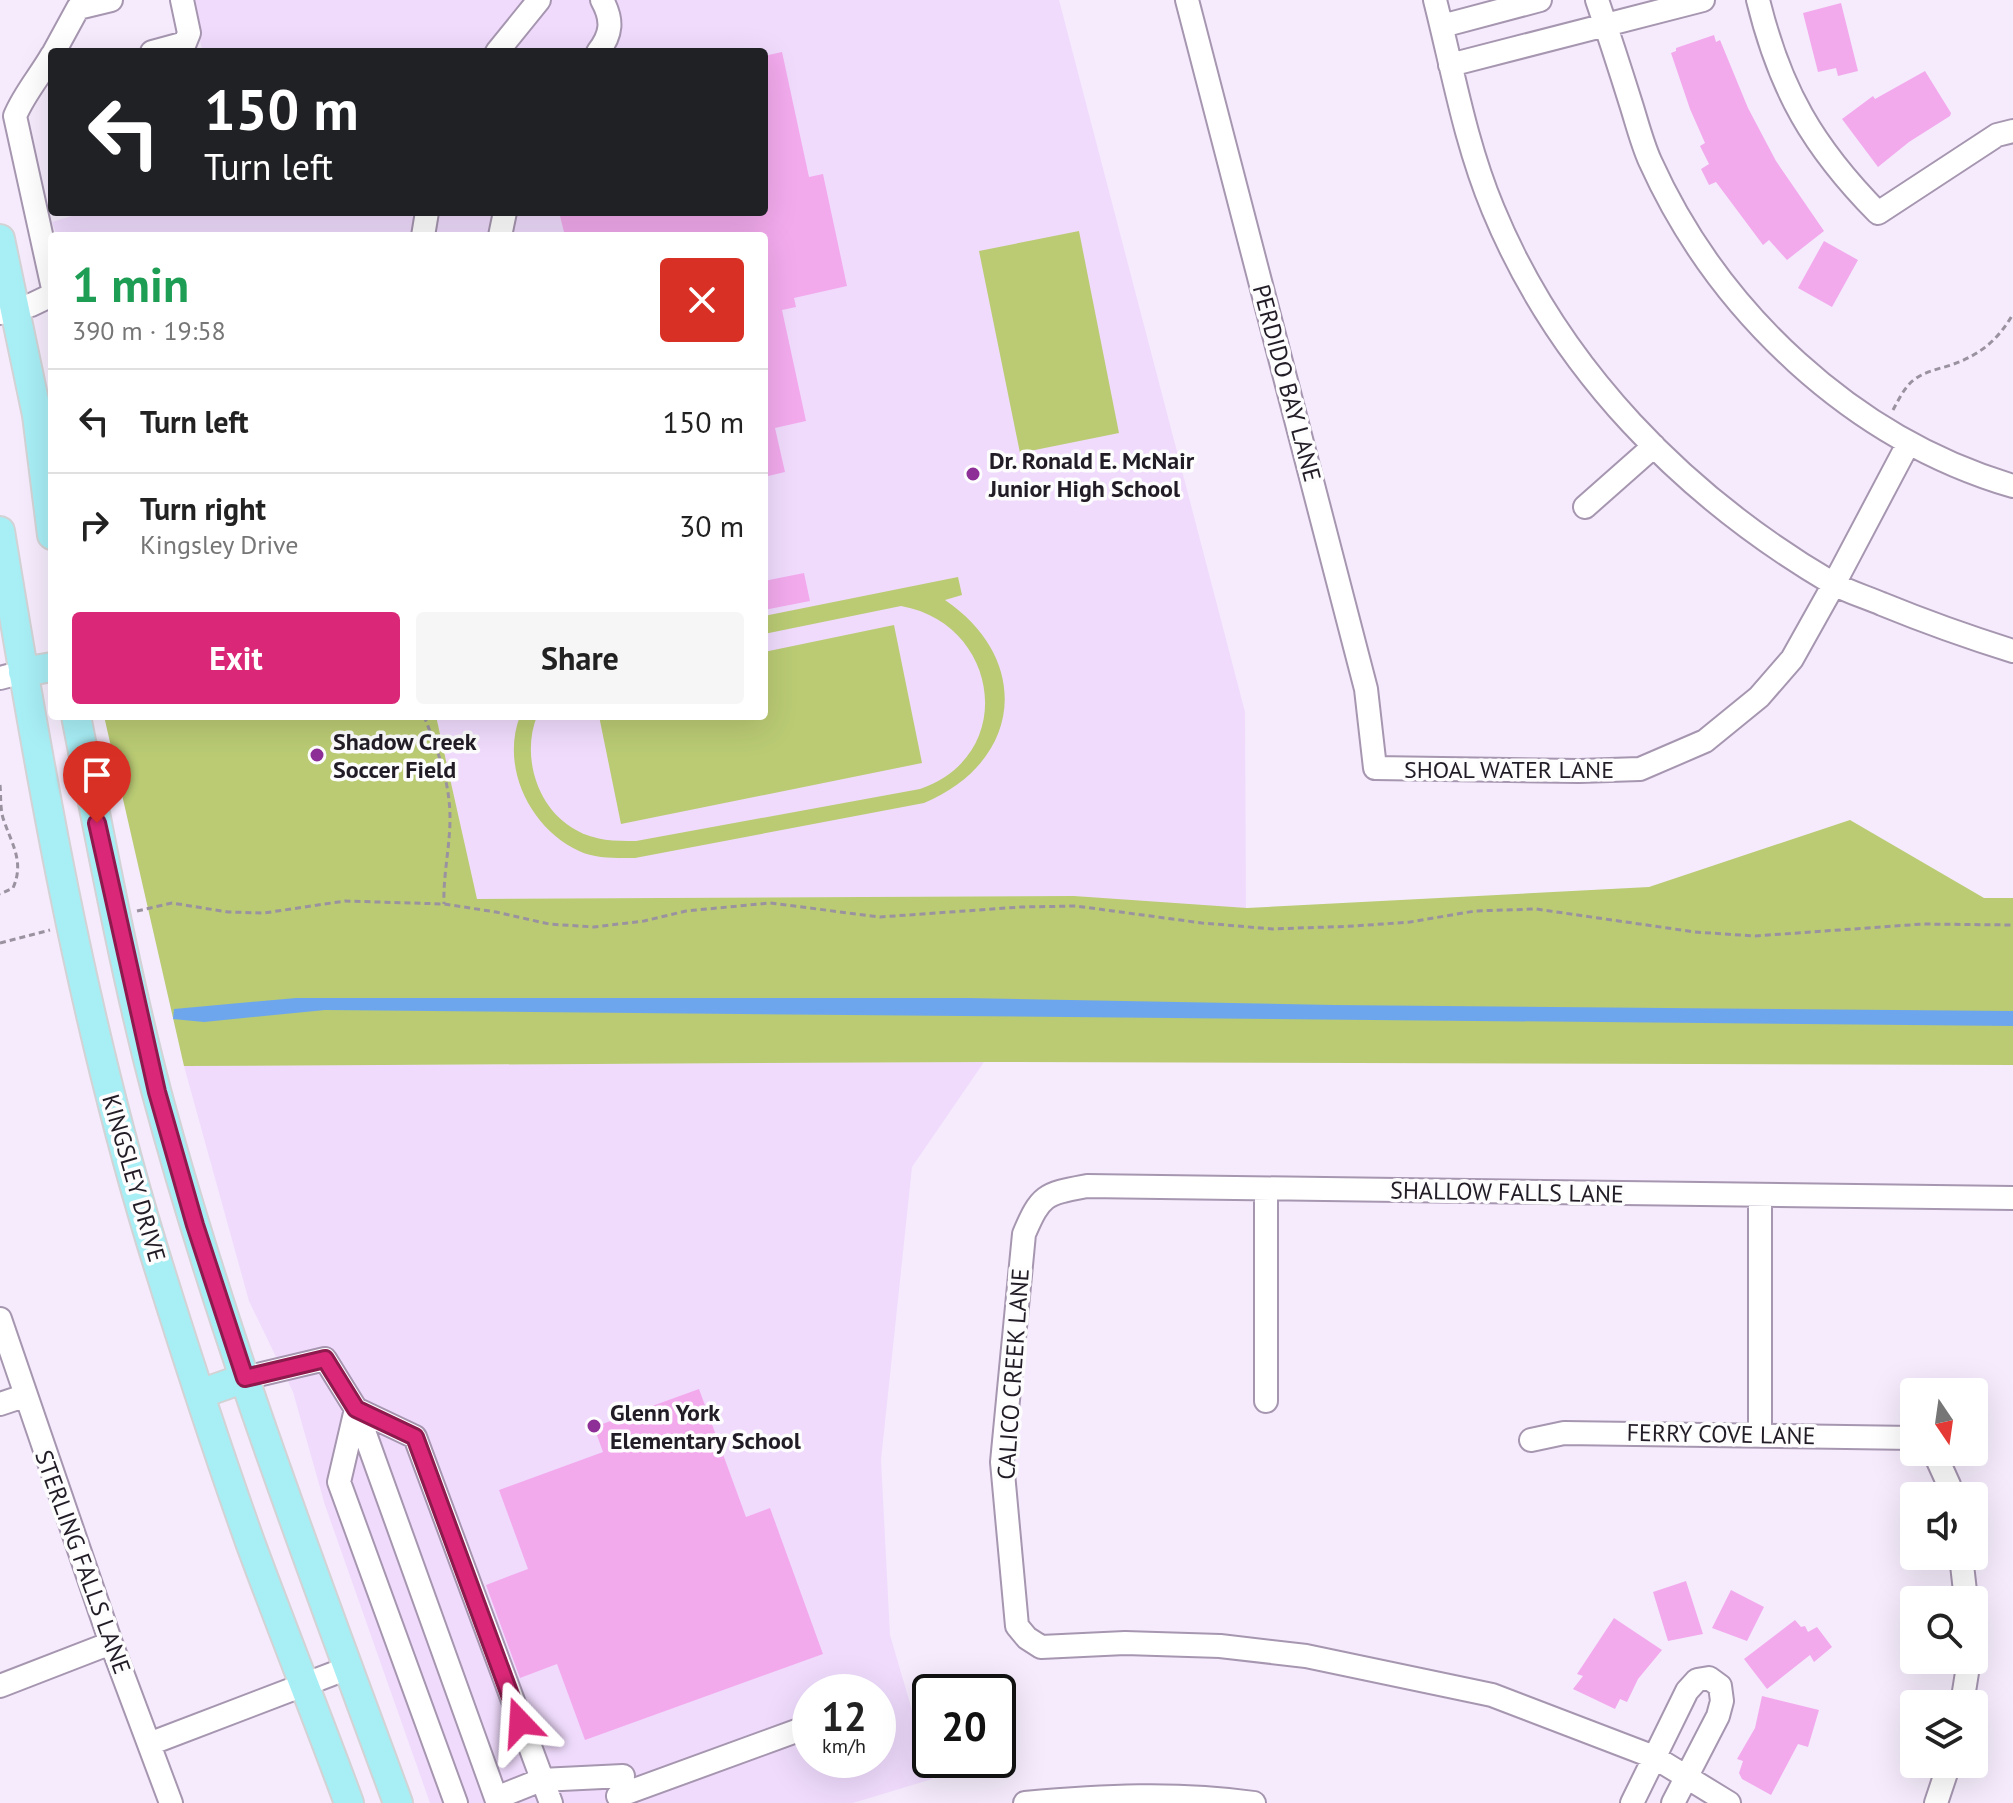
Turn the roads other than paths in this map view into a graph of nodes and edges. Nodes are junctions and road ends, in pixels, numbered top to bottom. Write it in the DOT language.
graph roads {
  1 [pos="111,0"];
  2 [pos="182,0"];
  3 [pos="539,0"];
  4 [pos="602,0"];
  5 [pos="1187,0"];
  6 [pos="1435,0"];
  7 [pos="1540,0"];
  8 [pos="1597,0"];
  9 [pos="1703,0"];
  10 [pos="1758,0"];
  11 [pos="1605,25"];
  12 [pos="1442,26"];
  13 [pos="56,48"];
  14 [pos="167,48"];
  15 [pos="500,48"];
  16 [pos="601,48"];
  17 [pos="1450,65"];
  18 [pos="44,82"];
  19 [pos="2013,131"];
  20 [pos="0,239"];
  21 [pos="48,266"];
  22 [pos="48,296"];
  23 [pos="8,311"];
  24 [pos="1908,444"];
  25 [pos="1654,446"];
  26 [pos="2013,486"];
  27 [pos="48,503"];
  28 [pos="1585,507"];
  29 [pos="0,531"];
  30 [pos="1834,584"];
  31 [pos="2013,651"];
  32 [pos="48,668"];
  33 [pos="11,675"];
  34 [pos="77,720"];
  35 [pos="1375,768"];
  36 [pos="157,1092"];
  37 [pos="112,1103"];
  38 [pos="1266,1189"];
  39 [pos="1760,1195"];
  40 [pos="2013,1198"];
  41 [pos="1024,1234"];
  42 [pos="0,1319"];
  43 [pos="245,1378"];
  44 [pos="200,1394"];
  45 [pos="24,1396"];
  46 [pos="1266,1401"];
  47 [pos="0,1404"];
  48 [pos="356,1409"];
  49 [pos="1760,1434"];
  50 [pos="1900,1437"];
  51 [pos="1531,1440"];
  52 [pos="111,1643"];
  53 [pos="348,1668"];
  54 [pos="306,1684"];
  55 [pos="0,1686"];
  56 [pos="792,1732"];
  57 [pos="149,1744"];
  58 [pos="1654,1757"];
  59 [pos="1686,1777"];
  60 [pos="1944,1778"];
  61 [pos="541,1780"];
  62 [pos="171,1803"];
  63 [pos="349,1803"];
  64 [pos="398,1803"];
  65 [pos="456,1803"];
  66 [pos="551,1803"];
  67 [pos="1025,1803"];
  68 [pos="1254,1803"];
  69 [pos="1632,1803"];
  70 [pos="1673,1803"];
  71 [pos="1729,1803"];
  72 [pos="1936,1803"];
  1 -- 13 [label="street"];
  2 -- 14 [label="street"];
  3 -- 15 [label="street"];
  4 -- 16 [label="street"];
  5 -- 35 [label="street, PERDIDO BAY LANE"];
  6 -- 12 [label="street"];
  7 -- 12 [label="street"];
  8 -- 11 [label="street"];
  9 -- 11 [label="street"];
  10 -- 19 [label="street"];
  11 -- 17 [label="street"];
  11 -- 24 [label="street"];
  12 -- 17 [label="street"];
  17 -- 25 [label="street"];
  18 -- 21 [label="street"];
  20 -- 23 [label="main road"];
  22 -- 23 [label="street"];
  23 -- 27 [label="main road"];
  24 -- 26 [label="street"];
  24 -- 30 [label="street, SHOAL WATER LANE"];
  25 -- 28 [label="street"];
  25 -- 30 [label="street"];
  29 -- 33 [label="main road, KINGSLEY DRIVE"];
  30 -- 31 [label="street"];
  30 -- 35 [label="street, SHOAL WATER LANE"];
  32 -- 33 [label="main road"];
  33 -- 37 [label="main road, KINGSLEY DRIVE"];
  34 -- 36 [label="main road, KINGSLEY DRIVE"];
  36 -- 37 [label="main road"];
  36 -- 43 [label="main road, KINGSLEY DRIVE"];
  37 -- 44 [label="main road, KINGSLEY DRIVE"];
  38 -- 39 [label="street, SHALLOW FALLS LANE"];
  38 -- 41 [label="street, SHALLOW FALLS LANE"];
  38 -- 46 [label="street"];
  39 -- 40 [label="street, SHALLOW FALLS LANE"];
  39 -- 49 [label="street"];
  41 -- 58 [label="street, CALICO CREEK LANE"];
  42 -- 45 [label="street, STERLING FALLS LANE"];
  43 -- 44 [label="main road"];
  43 -- 48 [label="street"];
  43 -- 53 [label="main road, KINGSLEY DRIVE"];
  44 -- 54 [label="main road, KINGSLEY DRIVE"];
  45 -- 47 [label="street"];
  45 -- 52 [label="street, STERLING FALLS LANE"];
  48 -- 61 [label="street"];
  48 -- 61 [label="street"];
  48 -- 65 [label="street"];
  49 -- 50 [label="street, FERRY COVE LANE"];
  49 -- 51 [label="street, FERRY COVE LANE"];
  52 -- 55 [label="street"];
  52 -- 57 [label="street, STERLING FALLS LANE"];
  53 -- 54 [label="street"];
  53 -- 64 [label="main road, KINGSLEY DRIVE"];
  54 -- 57 [label="street"];
  54 -- 63 [label="main road, KINGSLEY DRIVE"];
  56 -- 61 [label="street"];
  57 -- 62 [label="street, STERLING FALLS LANE"];
  58 -- 59 [label="street"];
  58 -- 59 [label="street"];
  58 -- 69 [label="street"];
  59 -- 70 [label="street"];
  59 -- 71 [label="street"];
  60 -- 72 [label="street"];
  61 -- 66 [label="street"];
  67 -- 68 [label="street"];
}
